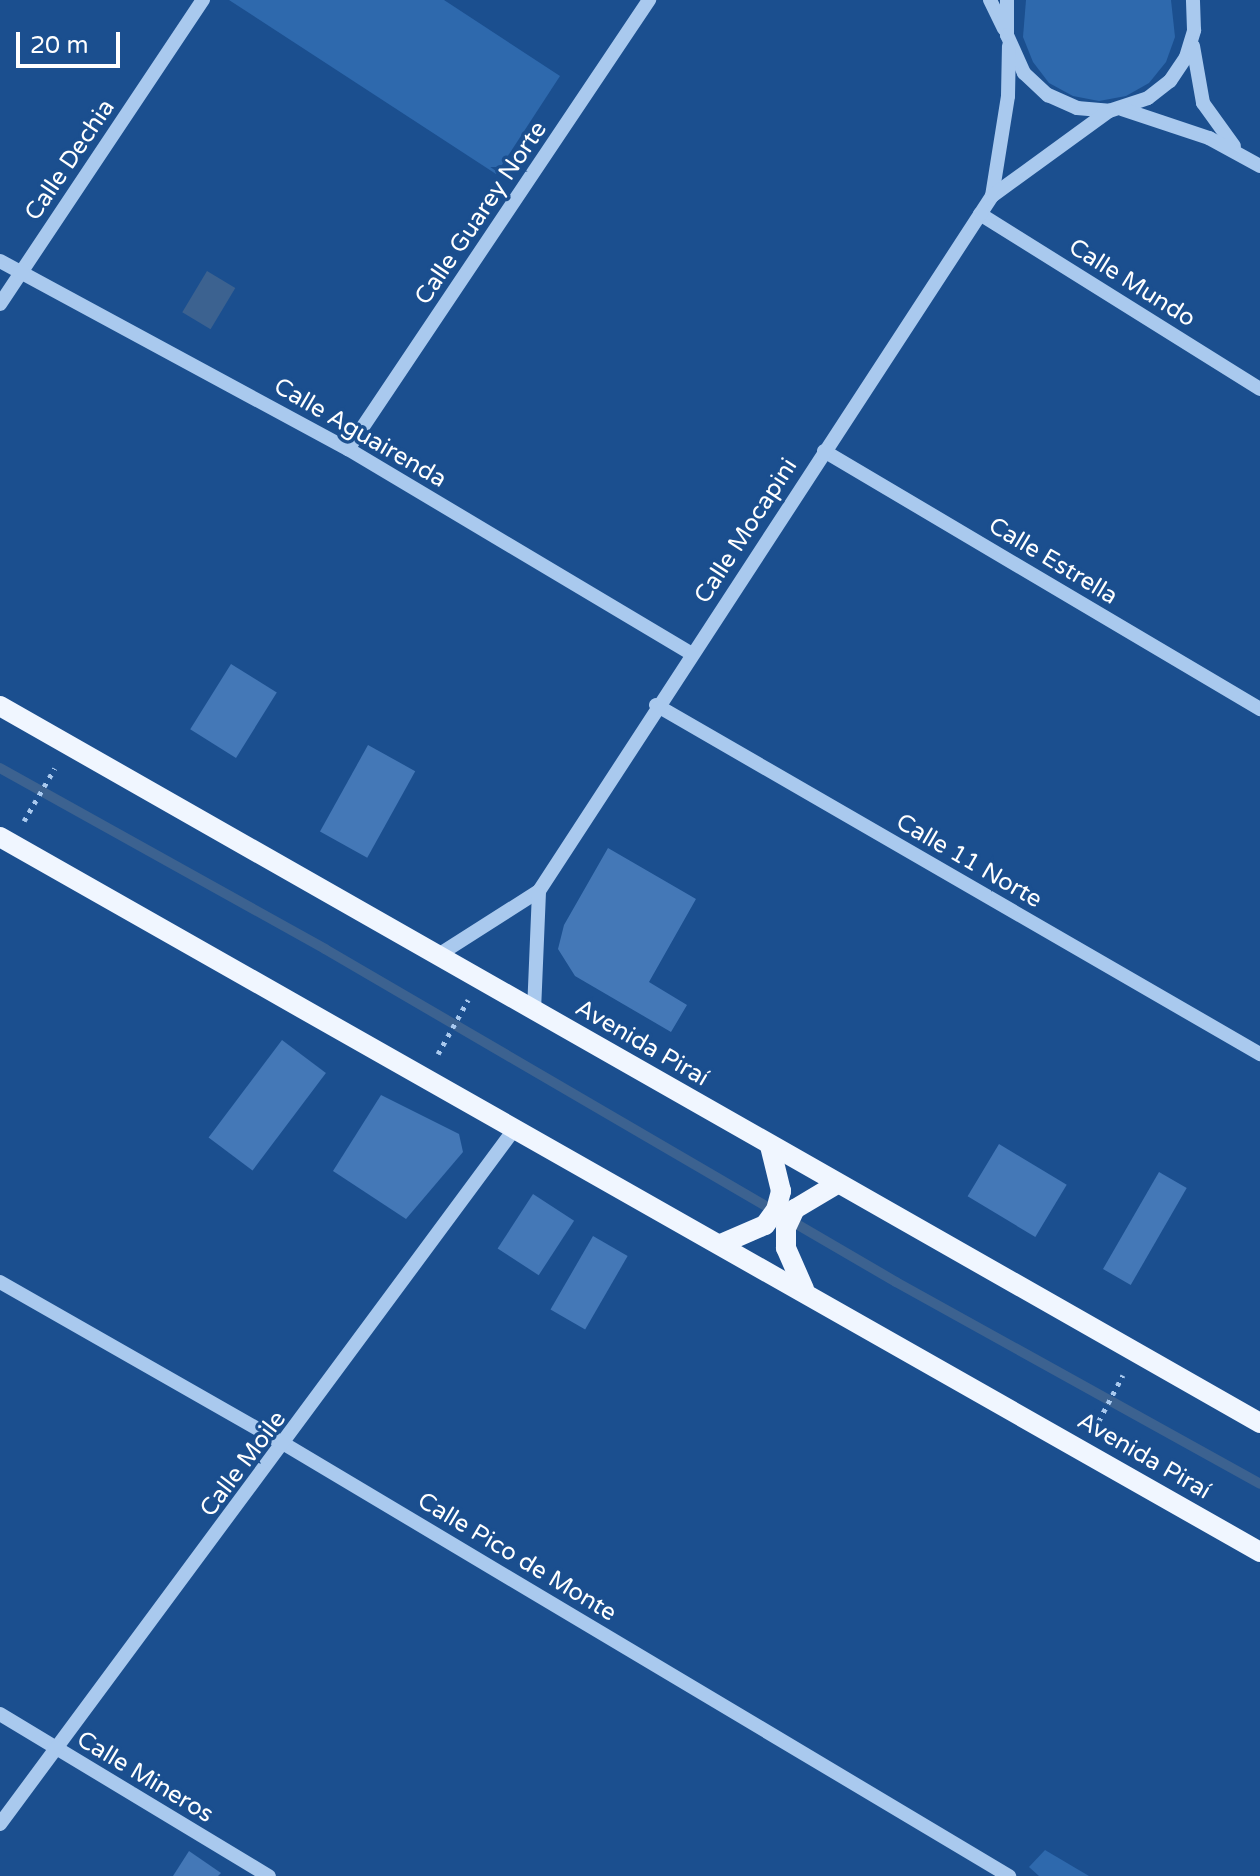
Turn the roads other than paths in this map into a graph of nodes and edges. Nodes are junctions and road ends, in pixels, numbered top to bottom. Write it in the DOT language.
graph roads {
  1 [pos="203,0"];
  2 [pos="649,0"];
  3 [pos="990,0"];
  4 [pos="1007,0"];
  5 [pos="1193,0"];
  6 [pos="1194,30"];
  7 [pos="1008,40"];
  8 [pos="1116,110"];
  9 [pos="1254,163"];
  10 [pos="992,196"];
  11 [pos="980,214"];
  12 [pos="0,261"];
  13 [pos="21,272"];
  14 [pos="0,304"];
  15 [pos="1260,389"];
  16 [pos="348,449"];
  17 [pos="824,451"];
  18 [pos="692,654"];
  19 [pos="656,705"];
  20 [pos="0,706"];
  21 [pos="1260,709"];
  22 [pos="0,837"];
  23 [pos="539,891"];
  24 [pos="440,954"];
  25 [pos="534,1011"];
  26 [pos="1260,1054"];
  27 [pos="516,1127"];
  28 [pos="770,1146"];
  29 [pos="837,1184"];
  30 [pos="721,1244"];
  31 [pos="0,1282"];
  32 [pos="804,1289"];
  33 [pos="1260,1423"];
  34 [pos="286,1445"];
  35 [pos="1260,1552"];
  36 [pos="0,1714"];
  37 [pos="55,1748"];
  38 [pos="0,1824"];
  39 [pos="269,1876"];
  40 [pos="1009,1876"];
  1 -- 13 [label="street, Calle Dechia"];
  2 -- 16 [label="street, Calle Guarey Norte"];
  3 -- 7 [label="street"];
  4 -- 7 [label="street, Calle Mocapini"];
  5 -- 6 [label="street"];
  6 -- 8 [label="street, Calle Mocapini"];
  6 -- 9 [label="street"];
  7 -- 8 [label="street"];
  7 -- 10 [label="street, Calle Mocapini"];
  8 -- 9 [label="street"];
  8 -- 10 [label="street, Calle Mocapini"];
  10 -- 11 [label="street, Calle Mocapini"];
  11 -- 15 [label="street, Calle Mundo"];
  11 -- 17 [label="street, Calle Mocapini"];
  12 -- 13 [label="street, Calle Aguairenda"];
  13 -- 14 [label="street, Calle Dechia"];
  13 -- 16 [label="street, Calle Aguairenda"];
  16 -- 18 [label="street, Calle Aguairenda"];
  17 -- 18 [label="street, Calle Mocapini"];
  17 -- 21 [label="street, Calle Estrella"];
  18 -- 19 [label="street, Calle Mocapini"];
  19 -- 23 [label="street, Calle Mocapini"];
  19 -- 26 [label="street, Calle 11 Norte"];
  20 -- 24 [label="main road, Avenida Piraí"];
  22 -- 27 [label="main road, Avenida Piraí"];
  23 -- 24 [label="street, Calle Mocapini"];
  23 -- 25 [label="street, Calle Mocapini"];
  24 -- 25 [label="main road, Avenida Piraí"];
  25 -- 28 [label="main road, Avenida Piraí"];
  27 -- 30 [label="main road, Avenida Piraí"];
  27 -- 34 [label="street, Calle Moile"];
  28 -- 29 [label="main road, Avenida Piraí"];
  28 -- 30 [label="main road"];
  29 -- 32 [label="main road"];
  29 -- 33 [label="main road, Avenida Piraí"];
  30 -- 32 [label="main road, Avenida Piraí"];
  31 -- 34 [label="street, Calle Pico de Monte"];
  32 -- 35 [label="main road, Avenida Piraí"];
  34 -- 37 [label="street, Calle Moile"];
  34 -- 40 [label="street, Calle Pico de Monte"];
  36 -- 37 [label="street, Calle Mineros"];
  37 -- 38 [label="street, Calle Moile"];
  37 -- 39 [label="street, Calle Mineros"];
}
